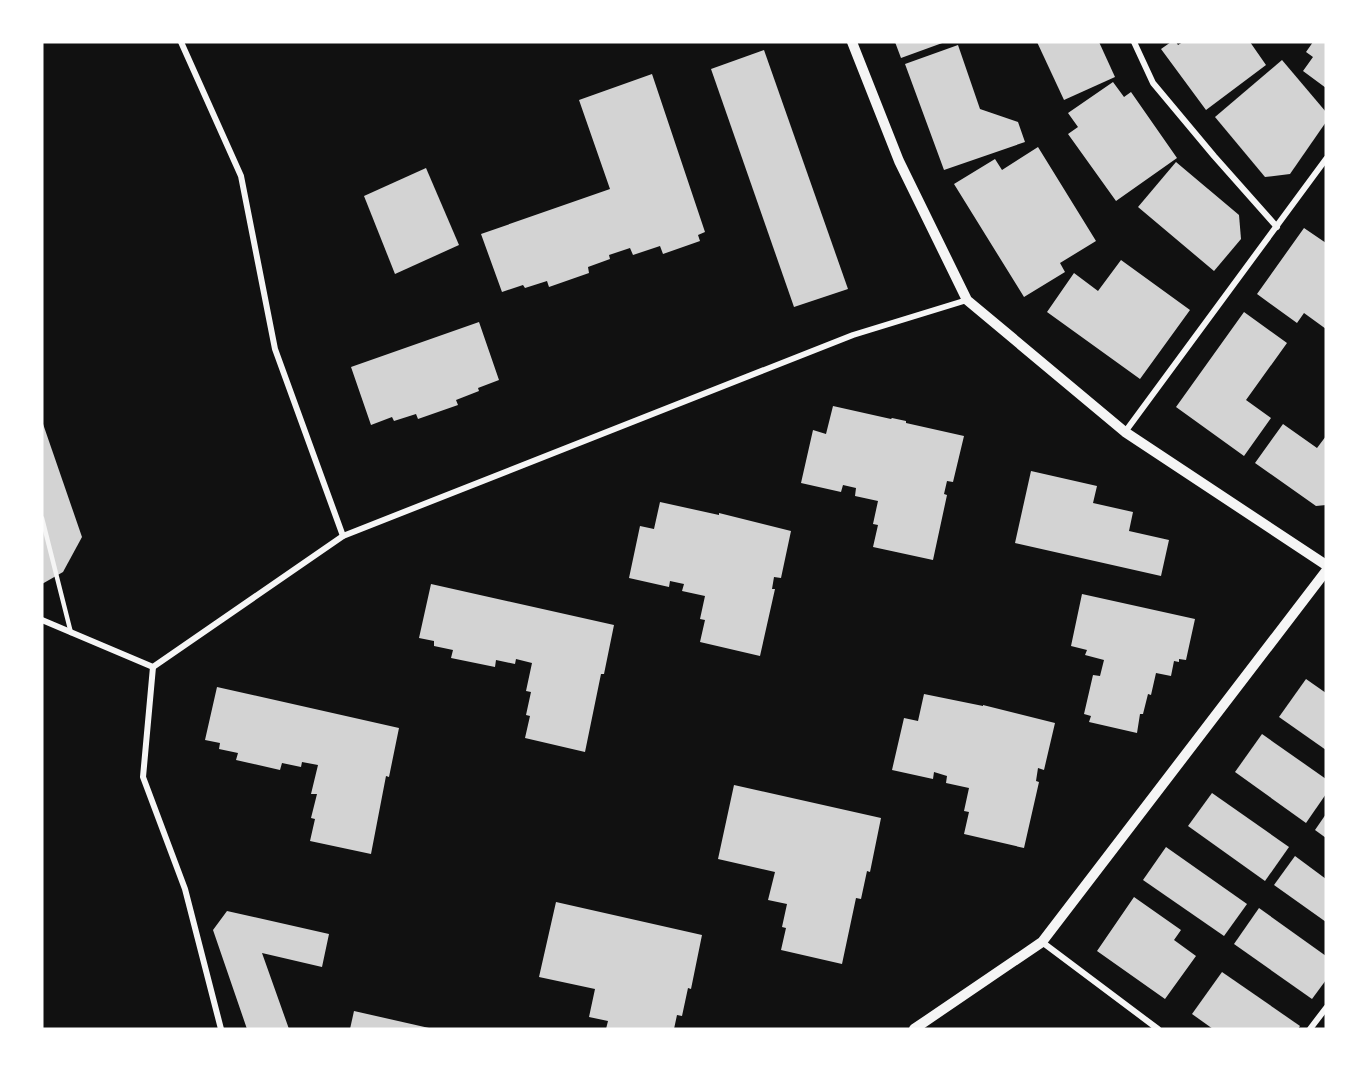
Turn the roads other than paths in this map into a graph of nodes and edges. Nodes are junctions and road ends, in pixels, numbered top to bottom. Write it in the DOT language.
graph roads {
  1 [pos="181,42"];
  2 [pos="852,42"];
  3 [pos="1134,42"];
  4 [pos="1326,159"];
  5 [pos="1277,227"];
  6 [pos="967,300"];
  7 [pos="1125,432"];
  8 [pos="42,518"];
  9 [pos="343,536"];
  10 [pos="1326,565"];
  11 [pos="1326,571"];
  12 [pos="42,620"];
  13 [pos="71,633"];
  14 [pos="153,668"];
  15 [pos="1042,942"];
  16 [pos="1326,1008"];
  17 [pos="221,1029"];
  18 [pos="914,1029"];
  19 [pos="1158,1029"];
  20 [pos="1310,1029"];
  1 -- 9 [label="street"];
  2 -- 6 [label="street"];
  3 -- 5 [label="street"];
  4 -- 5 [label="street"];
  5 -- 7 [label="street"];
  6 -- 7 [label="street"];
  6 -- 9 [label="street"];
  7 -- 10 [label="street"];
  8 -- 13 [label="lane"];
  9 -- 14 [label="street"];
  11 -- 15 [label="street"];
  12 -- 13 [label="street"];
  13 -- 14 [label="street"];
  14 -- 17 [label="street"];
  15 -- 18 [label="street"];
  15 -- 19 [label="street"];
  16 -- 20 [label="street"];
}
